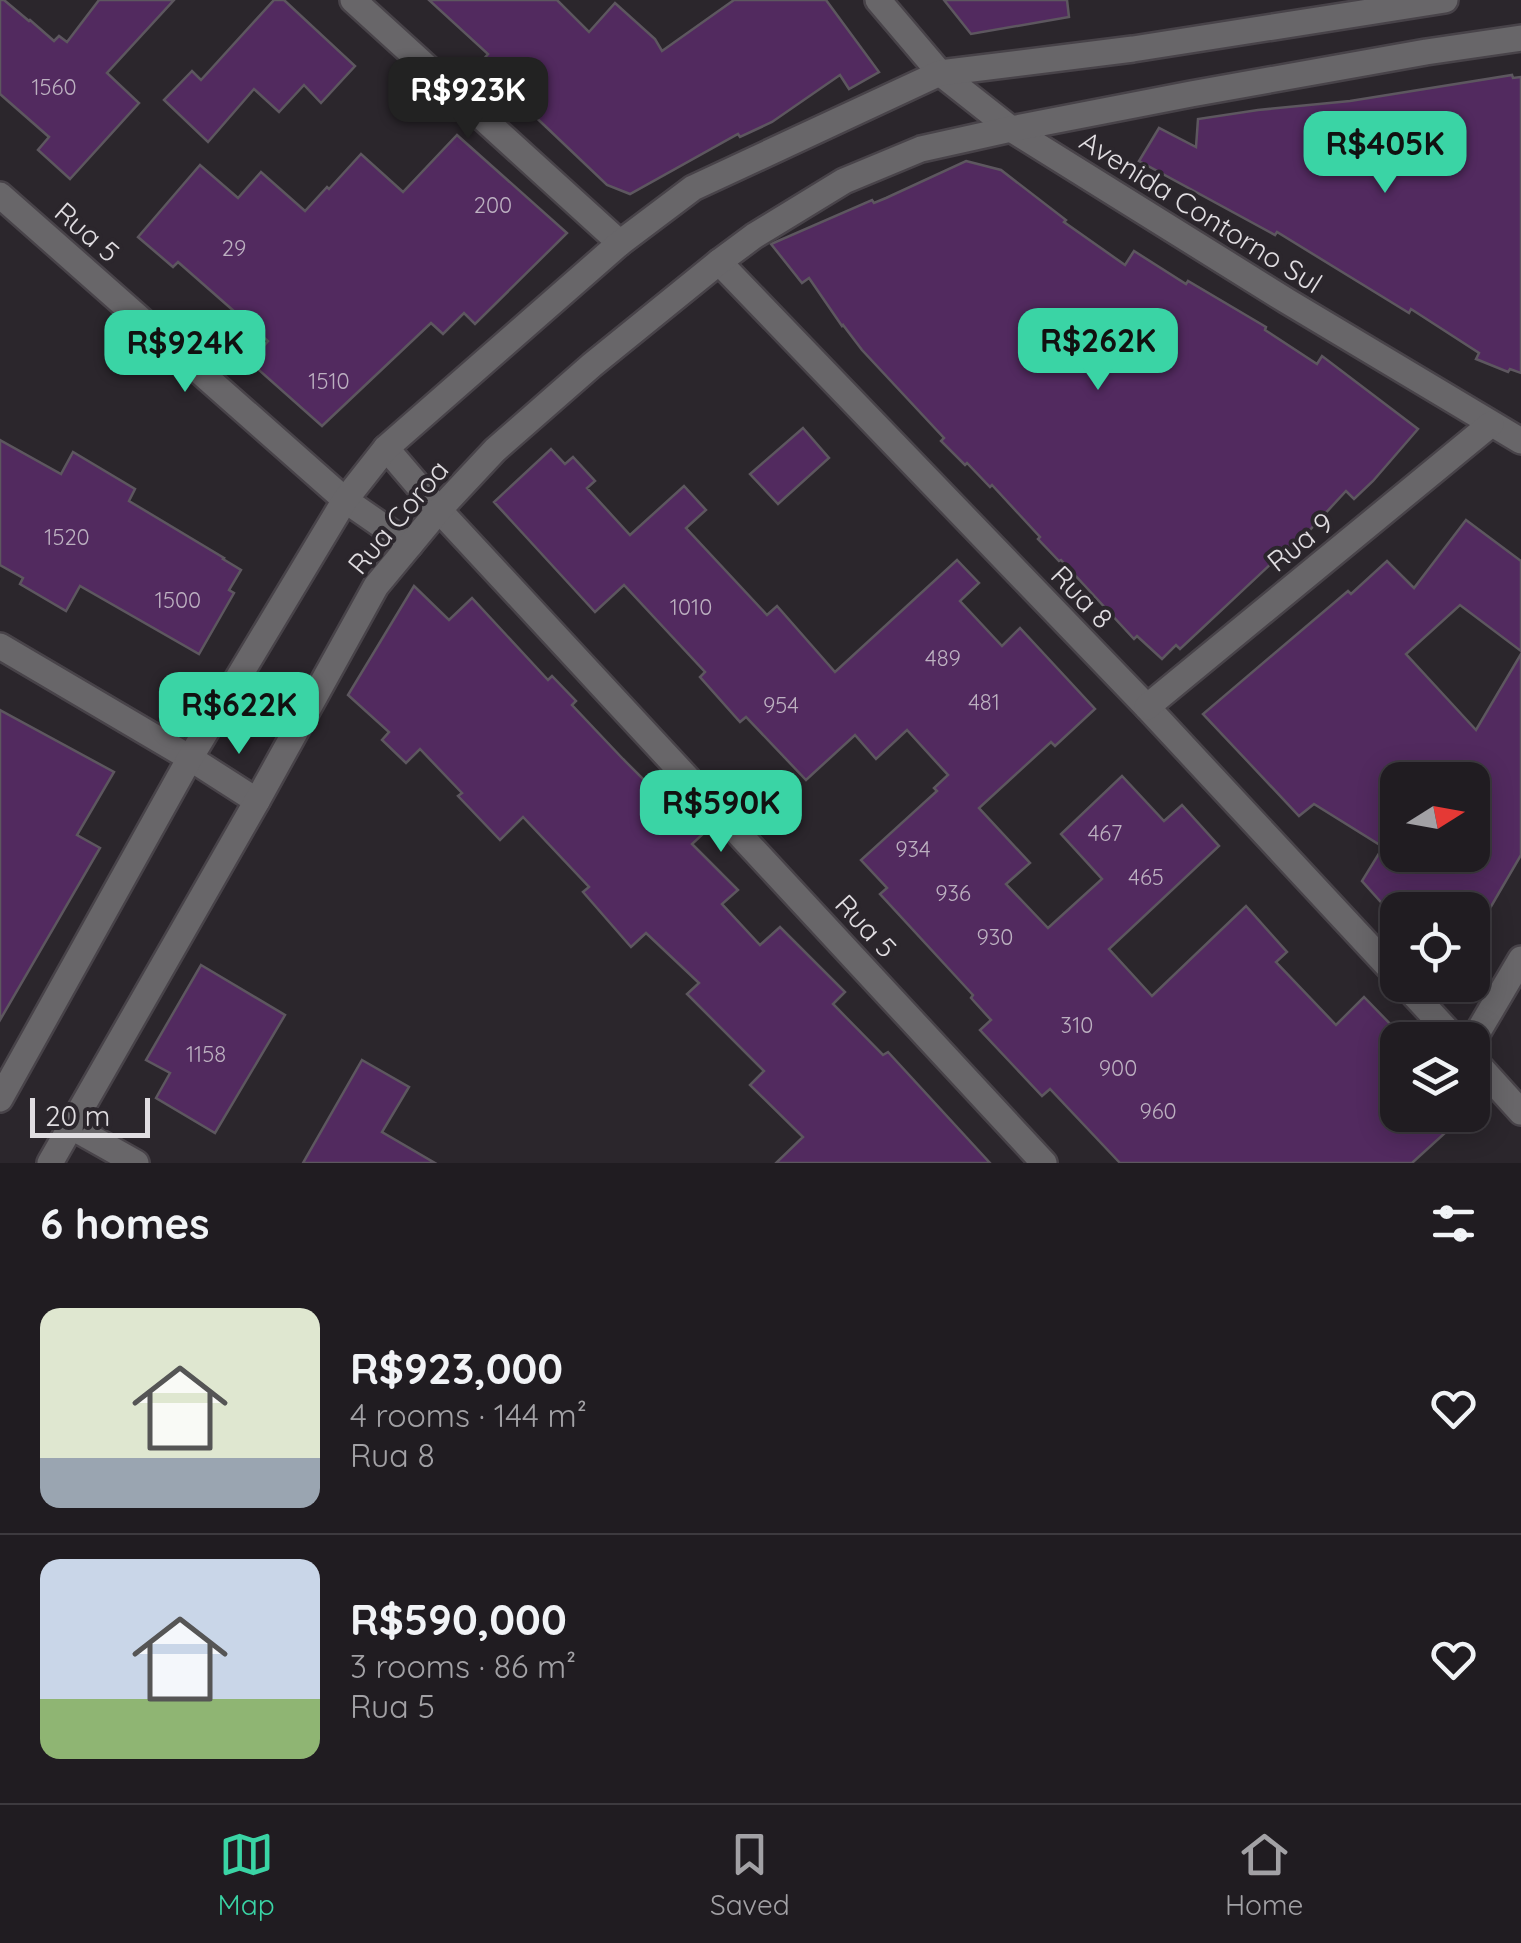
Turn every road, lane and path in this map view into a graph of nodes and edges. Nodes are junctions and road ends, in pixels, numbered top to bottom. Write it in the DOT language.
graph roads {
  1 [pos="353,0"];
  2 [pos="878,0"];
  3 [pos="1445,0"];
  4 [pos="1521,38"];
  5 [pos="940,73"];
  6 [pos="1011,128"];
  7 [pos="0,195"];
  8 [pos="620,242"];
  9 [pos="719,262"];
  10 [pos="1491,424"];
  11 [pos="1521,440"];
  12 [pos="386,448"];
  13 [pos="344,500"];
  14 [pos="438,510"];
  15 [pos="410,545"];
  16 [pos="0,646"];
  17 [pos="1146,707"];
  18 [pos="190,758"];
  19 [pos="258,801"];
  20 [pos="1380,958"];
  21 [pos="1521,960"];
  22 [pos="1420,1002"];
  23 [pos="1439,1022"];
  24 [pos="1484,1022"];
  25 [pos="1490,1078"];
  26 [pos="4,1083"];
  27 [pos="1521,1112"];
  28 [pos="72,1127"];
  29 [pos="50,1163"];
  30 [pos="136,1163"];
  31 [pos="1044,1163"];
  1 -- 8 [label="street"];
  2 -- 5 [label="street, Avenida Contorno Sul"];
  3 -- 5 [label="street, Rua Coroa"];
  4 -- 6 [label="street, Rua Coroa"];
  5 -- 6 [label="street, Avenida Contorno Sul"];
  5 -- 8 [label="street, Rua Coroa"];
  6 -- 9 [label="street, Rua Coroa"];
  6 -- 10 [label="street, Avenida Contorno Sul"];
  7 -- 13 [label="street, Rua 5"];
  8 -- 12 [label="street, Rua Coroa"];
  9 -- 14 [label="street, Rua Coroa"];
  9 -- 17 [label="street, Rua 8"];
  10 -- 11 [label="street, Avenida Contorno Sul"];
  10 -- 17 [label="street, Rua 9"];
  12 -- 13 [label="street, Rua Coroa"];
  12 -- 14 [label="street, Rua 5"];
  13 -- 15 [label="street, Rua 5"];
  13 -- 18 [label="street, Rua Coroa"];
  14 -- 15 [label="street, Rua Coroa"];
  14 -- 31 [label="street, Rua 5"];
  15 -- 19 [label="street, Rua Coroa"];
  16 -- 18 [label="street"];
  17 -- 20 [label="street, Rua 8"];
  18 -- 19 [label="street"];
  18 -- 26 [label="street, Rua Coroa"];
  19 -- 28 [label="street, Rua Coroa"];
  21 -- 24 [label="street"];
  22 -- 23 [label="street"];
  25 -- 27 [label="street"];
  28 -- 29 [label="street, Rua Coroa"];
  28 -- 30 [label="street"];
}
